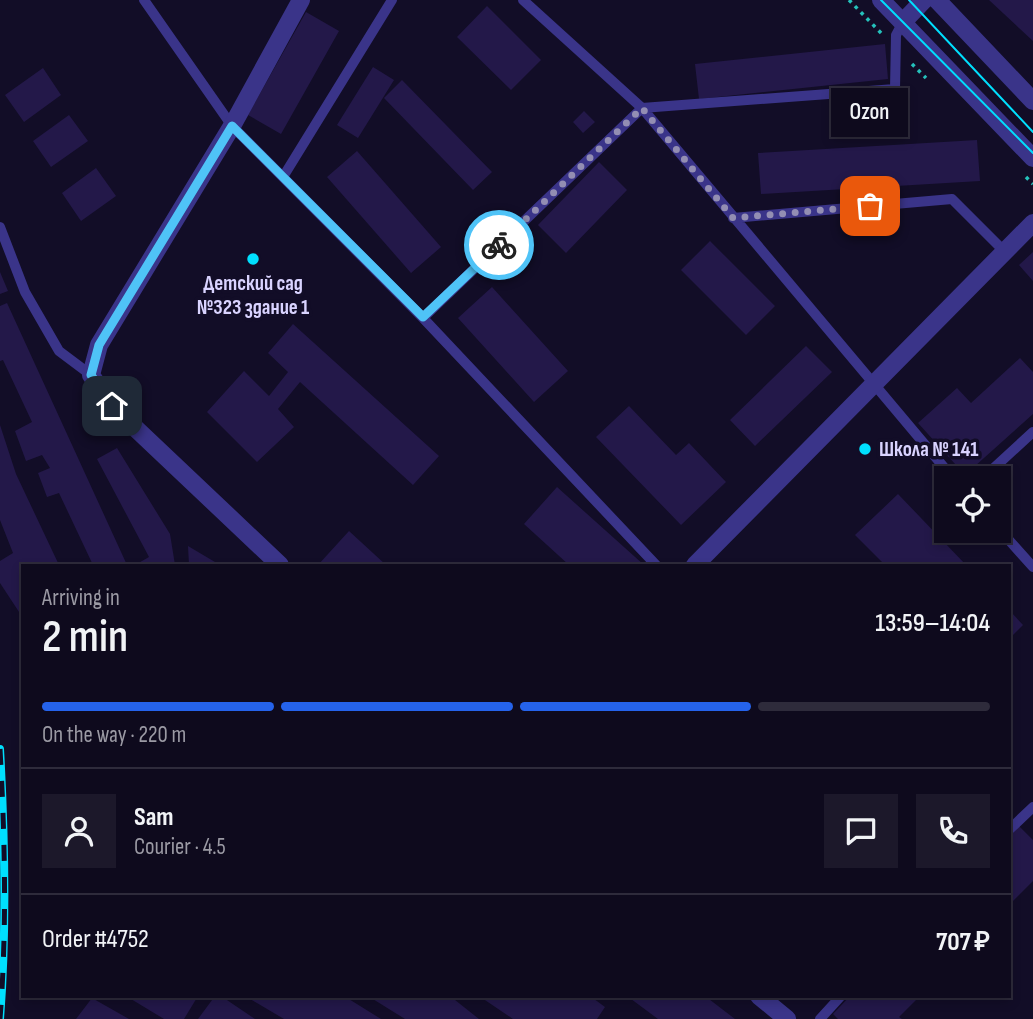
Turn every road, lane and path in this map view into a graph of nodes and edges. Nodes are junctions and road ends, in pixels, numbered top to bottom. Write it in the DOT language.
graph roads {
  1 [pos="144,0"];
  2 [pos="301,0"];
  3 [pos="392,0"];
  4 [pos="523,0"];
  5 [pos="881,0"];
  6 [pos="925,0"];
  7 [pos="937,0"];
  8 [pos="903,22"];
  9 [pos="1033,101"];
  10 [pos="642,108"];
  11 [pos="232,126"];
  12 [pos="1033,158"];
  13 [pos="283,177"];
  14 [pos="733,218"];
  15 [pos="1033,223"];
  16 [pos="0,228"];
  17 [pos="1005,252"];
  18 [pos="423,317"];
  19 [pos="91,375"];
  20 [pos="873,385"];
  21 [pos="1033,432"];
  22 [pos="943,466"];
  23 [pos="996,466"];
  24 [pos="1011,542"];
  25 [pos="279,564"];
  26 [pos="655,564"];
  27 [pos="696,564"];
  28 [pos="1033,567"];
  29 [pos="1033,807"];
  30 [pos="1011,828"];
  31 [pos="761,998"];
  32 [pos="839,998"];
  33 [pos="786,1019"];
  34 [pos="820,1019"];
  1 -- 11 [label="lane"];
  2 -- 11 [label="street"];
  3 -- 13 [label="lane"];
  4 -- 10 [label="lane"];
  5 -- 8 [label="street"];
  6 -- 8 [label="street"];
  7 -- 9 [label="street"];
  8 -- 10 [label="lane"];
  8 -- 12 [label="street"];
  10 -- 14 [label="lane"];
  10 -- 18 [label="lane"];
  11 -- 13 [label="lane"];
  11 -- 19 [label="street"];
  13 -- 18 [label="lane"];
  14 -- 17 [label="lane"];
  14 -- 20 [label="lane"];
  15 -- 17 [label="street"];
  16 -- 19 [label="lane"];
  17 -- 20 [label="street"];
  18 -- 26 [label="lane"];
  19 -- 25 [label="street"];
  20 -- 22 [label="lane"];
  20 -- 27 [label="street"];
  21 -- 23 [label="lane"];
  24 -- 28 [label="lane"];
  29 -- 30 [label="lane"];
  31 -- 33 [label="street"];
  32 -- 34 [label="lane"];
}
